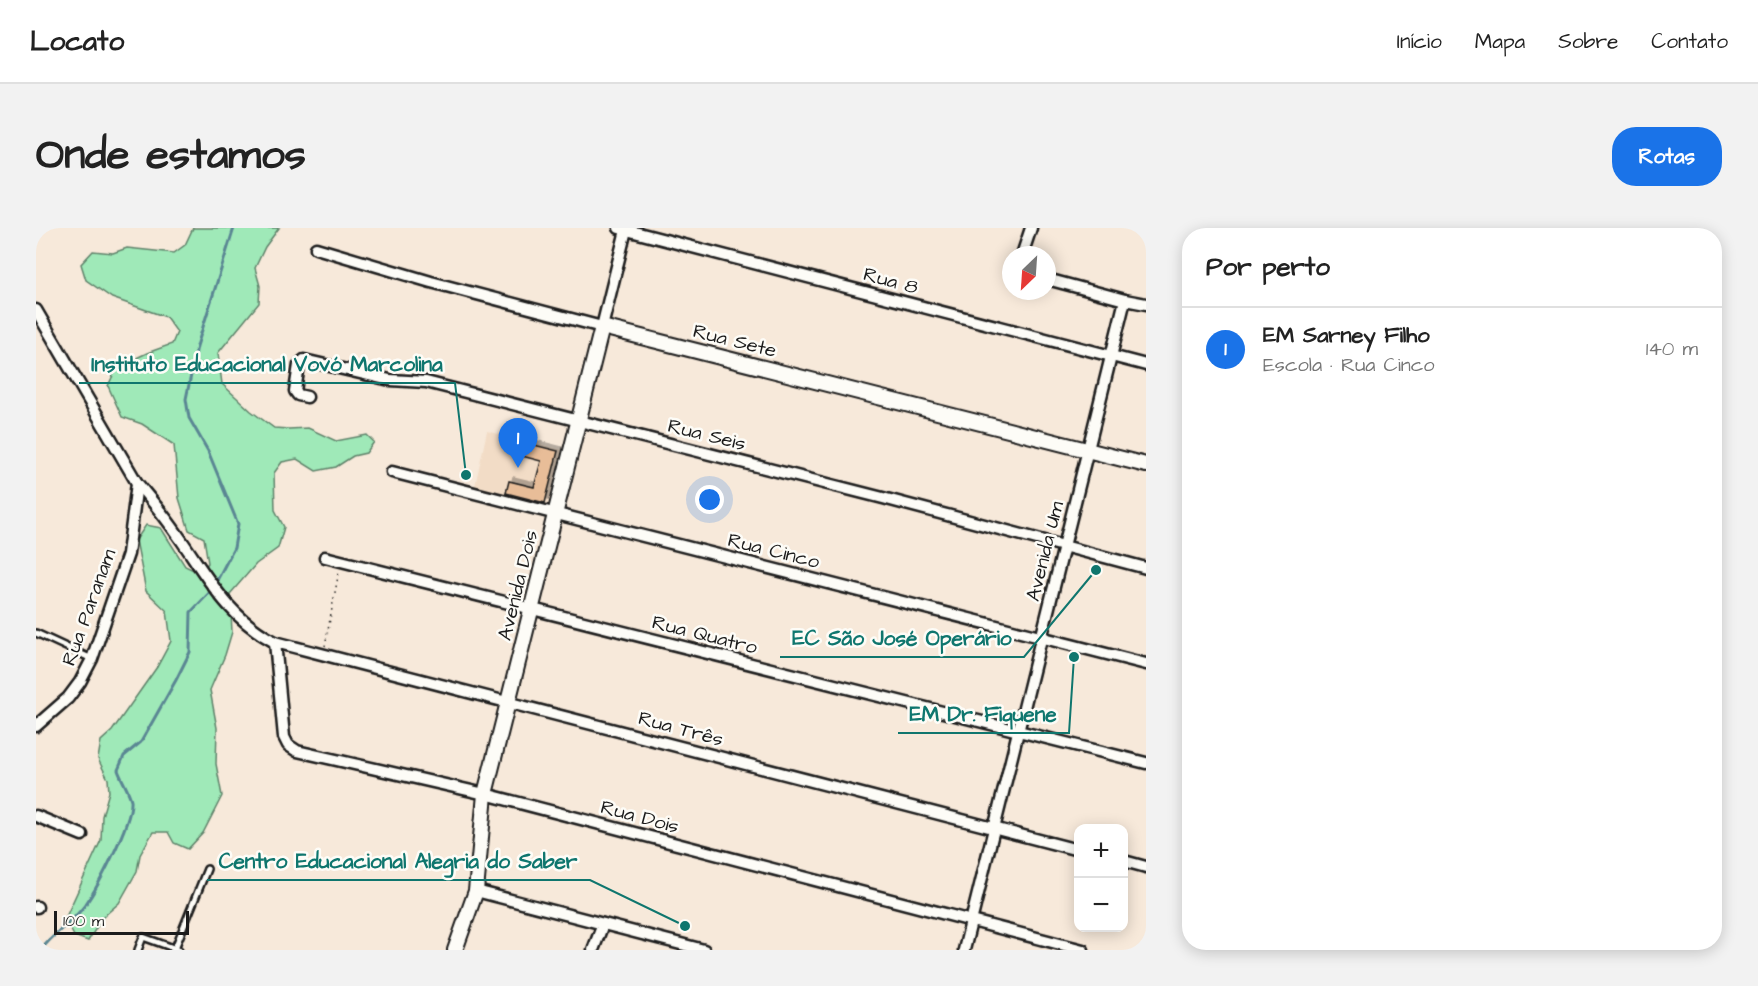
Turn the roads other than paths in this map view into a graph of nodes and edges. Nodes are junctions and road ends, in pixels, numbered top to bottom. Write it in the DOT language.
graph roads {
  1 [pos="1031,228"];
  2 [pos="623,229"];
  3 [pos="1025,246"];
  4 [pos="316,248"];
  5 [pos="1056,281"];
  6 [pos="1125,300"];
  7 [pos="1146,304"];
  8 [pos="36,310"];
  9 [pos="602,327"];
  10 [pos="1111,356"];
  11 [pos="1146,365"];
  12 [pos="307,397"];
  13 [pos="579,420"];
  14 [pos="1088,451"];
  15 [pos="1146,465"];
  16 [pos="392,472"];
  17 [pos="137,483"];
  18 [pos="555,513"];
  19 [pos="1064,547"];
  20 [pos="326,557"];
  21 [pos="1146,568"];
  22 [pos="531,609"];
  23 [pos="36,633"];
  24 [pos="1042,637"];
  25 [pos="275,642"];
  26 [pos="92,659"];
  27 [pos="1146,664"];
  28 [pos="508,701"];
  29 [pos="36,726"];
  30 [pos="1018,731"];
  31 [pos="1146,763"];
  32 [pos="485,794"];
  33 [pos="36,816"];
  34 [pos="994,829"];
  35 [pos="82,836"];
  36 [pos="1074,849"];
  37 [pos="1128,862"];
  38 [pos="1146,867"];
  39 [pos="207,869"];
  40 [pos="476,891"];
  41 [pos="971,921"];
  42 [pos="603,924"];
  43 [pos="177,949"];
  44 [pos="138,950"];
  45 [pos="455,950"];
  46 [pos="593,950"];
  47 [pos="704,950"];
  48 [pos="964,950"];
  49 [pos="1083,950"];
  1 -- 3 [label="street"];
  2 -- 9 [label="street, Avenida Dois"];
  2 -- 10 [label="street, Rua 8"];
  4 -- 9 [label="street, Rua Sete"];
  5 -- 6 [label="street"];
  6 -- 7 [label="street"];
  6 -- 10 [label="street, Avenida Um"];
  8 -- 17 [label="street"];
  9 -- 13 [label="street, Avenida Dois"];
  9 -- 14 [label="street, Rua Sete"];
  10 -- 11 [label="street, Rua 8"];
  10 -- 14 [label="street, Avenida Um"];
  12 -- 13 [label="street, Rua Seis"];
  13 -- 18 [label="street, Avenida Dois"];
  13 -- 19 [label="street, Rua Seis"];
  14 -- 15 [label="street, Rua Sete"];
  14 -- 19 [label="street, Avenida Um"];
  16 -- 18 [label="street, Rua Cinco"];
  17 -- 25 [label="street"];
  17 -- 26 [label="street, Rua Paranam"];
  18 -- 22 [label="street, Avenida Dois"];
  18 -- 24 [label="street, Rua Cinco"];
  19 -- 21 [label="street, Rua Seis"];
  19 -- 24 [label="street, Avenida Um"];
  20 -- 22 [label="street, Rua Quatro"];
  22 -- 28 [label="street, Avenida Dois"];
  22 -- 30 [label="street, Rua Quatro"];
  23 -- 26 [label="lane"];
  24 -- 27 [label="street, Rua Cinco"];
  24 -- 30 [label="street, Avenida Um"];
  25 -- 28 [label="street, Rua Três"];
  25 -- 32 [label="street, Rua Dois"];
  26 -- 29 [label="street, Rua Paranam"];
  28 -- 32 [label="street, Avenida Dois"];
  28 -- 34 [label="street, Rua Três"];
  30 -- 31 [label="street, Rua Quatro"];
  30 -- 34 [label="street, Avenida Um"];
  32 -- 40 [label="street, Avenida Dois"];
  32 -- 41 [label="street, Rua Dois"];
  33 -- 35 [label="street"];
  34 -- 36 [label="street, Rua Três"];
  34 -- 41 [label="street, Avenida Um"];
  37 -- 38 [label="street"];
  39 -- 43 [label="lane"];
  40 -- 42 [label="street"];
  40 -- 45 [label="street, Avenida Dois"];
  41 -- 48 [label="street, Avenida Um"];
  41 -- 49 [label="street, Rua Dois"];
  42 -- 46 [label="street"];
  42 -- 47 [label="street"];
  43 -- 44 [label="lane"];
}
